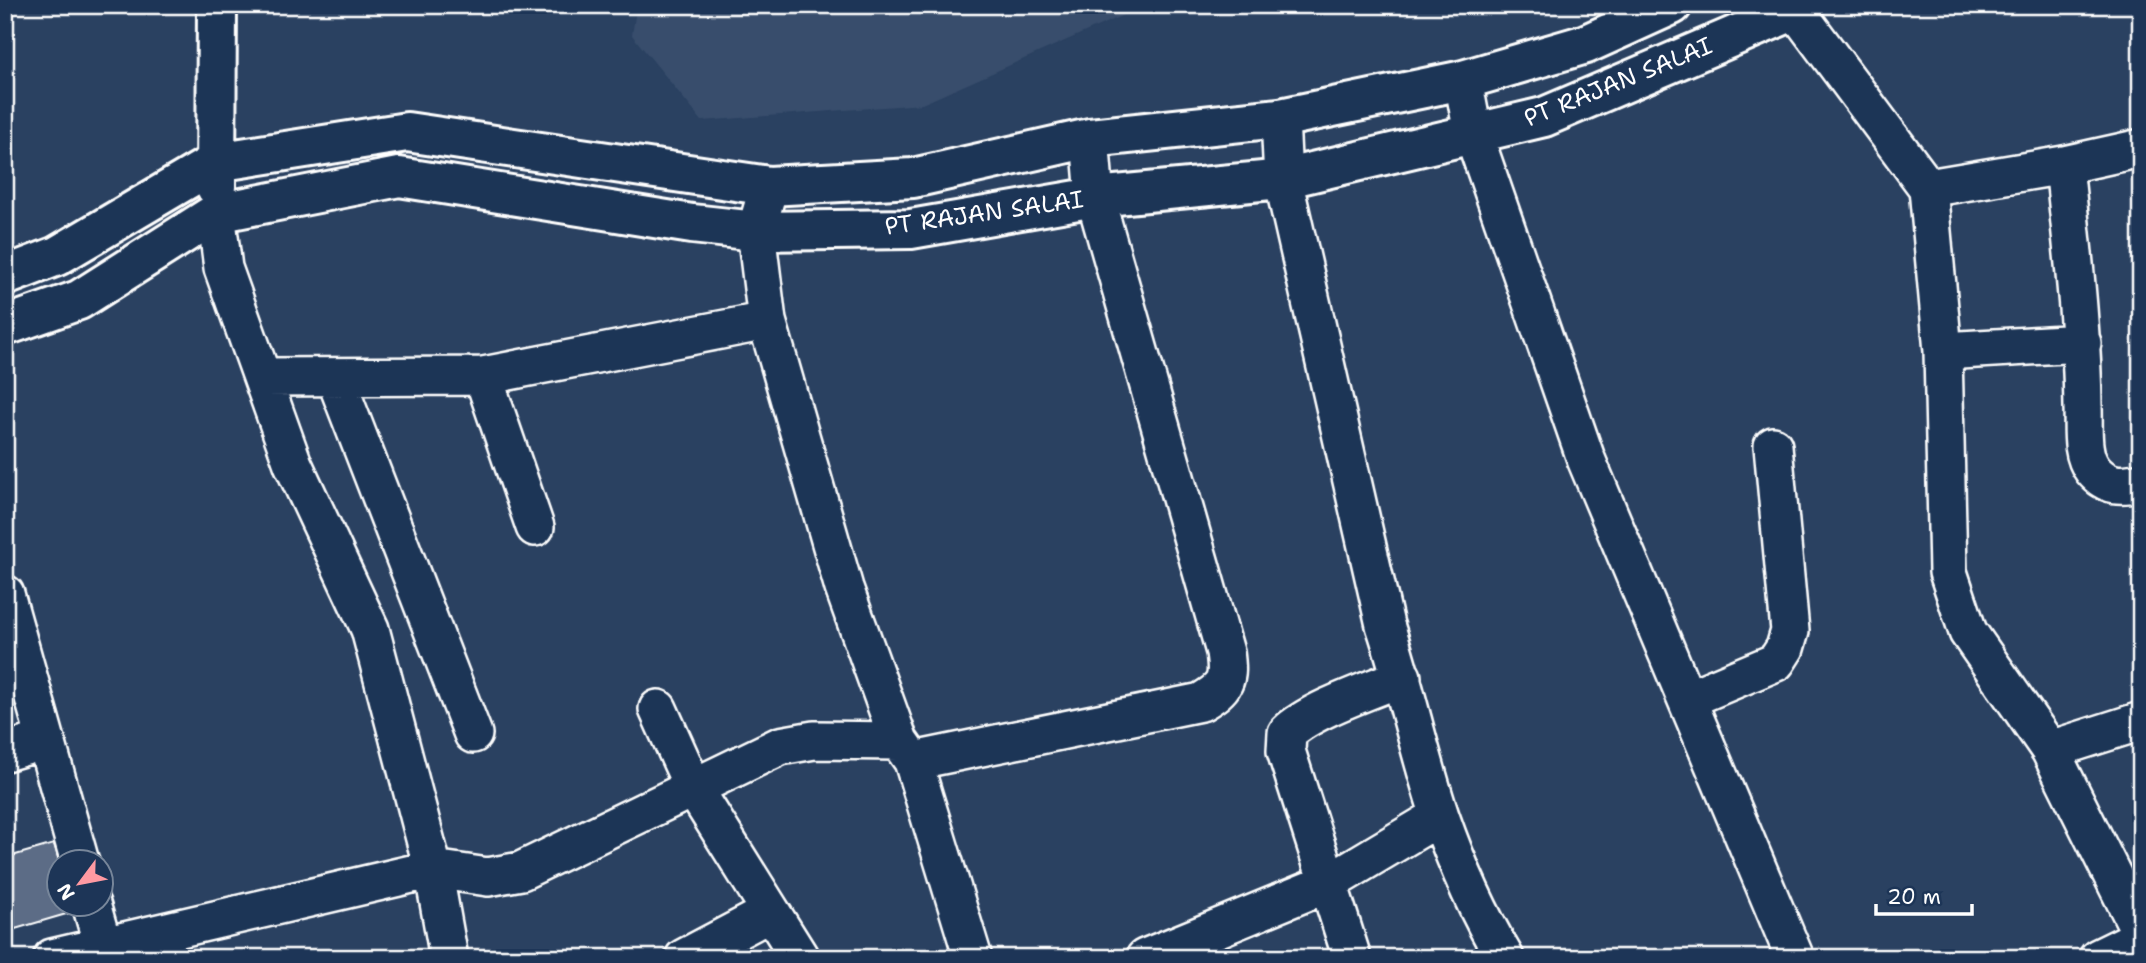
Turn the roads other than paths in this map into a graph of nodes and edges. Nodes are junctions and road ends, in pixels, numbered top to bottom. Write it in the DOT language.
graph roads {
  1 [pos="217,5"];
  2 [pos="1672,5"];
  3 [pos="1796,7"];
  4 [pos="1463,80"];
  5 [pos="1280,118"];
  6 [pos="1474,133"];
  7 [pos="1090,138"];
  8 [pos="2141,148"];
  9 [pos="216,162"];
  10 [pos="2064,165"];
  11 [pos="1283,179"];
  12 [pos="769,186"];
  13 [pos="1928,188"];
  14 [pos="1095,197"];
  15 [pos="216,213"];
  16 [pos="756,231"];
  17 [pos="5,276"];
  18 [pos="767,320"];
  19 [pos="5,326"];
  20 [pos="2082,342"];
  21 [pos="1943,351"];
  22 [pos="483,376"];
  23 [pos="262,377"];
  24 [pos="335,377"];
  25 [pos="1773,446"];
  26 [pos="2141,482"];
  27 [pos="535,527"];
  28 [pos="5,594"];
  29 [pos="1402,677"];
  30 [pos="1688,699"];
  31 [pos="658,709"];
  32 [pos="2141,721"];
  33 [pos="473,734"];
  34 [pos="46,740"];
  35 [pos="2050,750"];
  36 [pos="906,751"];
  37 [pos="5,752"];
  38 [pos="693,787"];
  39 [pos="1440,816"];
  40 [pos="76,848"];
  41 [pos="433,869"];
  42 [pos="1328,883"];
  43 [pos="771,912"];
  44 [pos="95,918"];
  45 [pos="2141,935"];
  46 [pos="170,944"];
  47 [pos="103,946"];
  48 [pos="52,958"];
  49 [pos="449,958"];
  50 [pos="684,958"];
  51 [pos="800,958"];
  52 [pos="973,958"];
  53 [pos="1145,958"];
  54 [pos="1352,958"];
  55 [pos="1505,958"];
  56 [pos="1795,958"];
  57 [pos="2098,958"];
  1 -- 9 [label="main road"];
  2 -- 4 [label="main road, PT RAJAN SALAI"];
  3 -- 6 [label="main road, PT RAJAN SALAI"];
  3 -- 13 [label="street"];
  4 -- 5 [label="main road, PT RAJAN SALAI"];
  4 -- 6 [label="street"];
  5 -- 7 [label="main road, PT RAJAN SALAI"];
  5 -- 11 [label="street"];
  6 -- 11 [label="main road, PT RAJAN SALAI"];
  6 -- 30 [label="street"];
  7 -- 12 [label="main road, PT RAJAN SALAI"];
  7 -- 14 [label="street"];
  8 -- 10 [label="street"];
  9 -- 12 [label="main road, PT RAJAN SALAI"];
  9 -- 15 [label="main road"];
  9 -- 17 [label="main road, PT RAJAN SALAI"];
  10 -- 13 [label="street"];
  10 -- 20 [label="street"];
  11 -- 14 [label="main road, PT RAJAN SALAI"];
  11 -- 29 [label="street"];
  12 -- 16 [label="street"];
  13 -- 21 [label="street"];
  14 -- 16 [label="main road, PT RAJAN SALAI"];
  14 -- 36 [label="street"];
  15 -- 16 [label="main road, PT RAJAN SALAI"];
  15 -- 19 [label="main road, PT RAJAN SALAI"];
  15 -- 23 [label="street"];
  16 -- 18 [label="street"];
  18 -- 22 [label="street"];
  18 -- 36 [label="street"];
  20 -- 21 [label="street"];
  20 -- 26 [label="street"];
  21 -- 35 [label="street"];
  22 -- 24 [label="street"];
  22 -- 27 [label="street"];
  23 -- 24 [label="street"];
  23 -- 41 [label="street"];
  24 -- 33 [label="street"];
  25 -- 30 [label="street"];
  28 -- 34 [label="street"];
  29 -- 39 [label="street"];
  29 -- 42 [label="street"];
  30 -- 56 [label="street"];
  31 -- 38 [label="street"];
  32 -- 35 [label="street"];
  34 -- 37 [label="street"];
  34 -- 40 [label="street"];
  35 -- 45 [label="street"];
  36 -- 38 [label="street"];
  36 -- 52 [label="street"];
  38 -- 41 [label="street"];
  38 -- 43 [label="street"];
  39 -- 42 [label="street"];
  39 -- 55 [label="street"];
  41 -- 46 [label="street"];
  41 -- 49 [label="street"];
  42 -- 53 [label="street"];
  42 -- 54 [label="street"];
  43 -- 50 [label="street"];
  43 -- 51 [label="street"];
  44 -- 47 [label="street"];
  45 -- 57 [label="street"];
  46 -- 47 [label="street"];
  47 -- 48 [label="street"];
}
